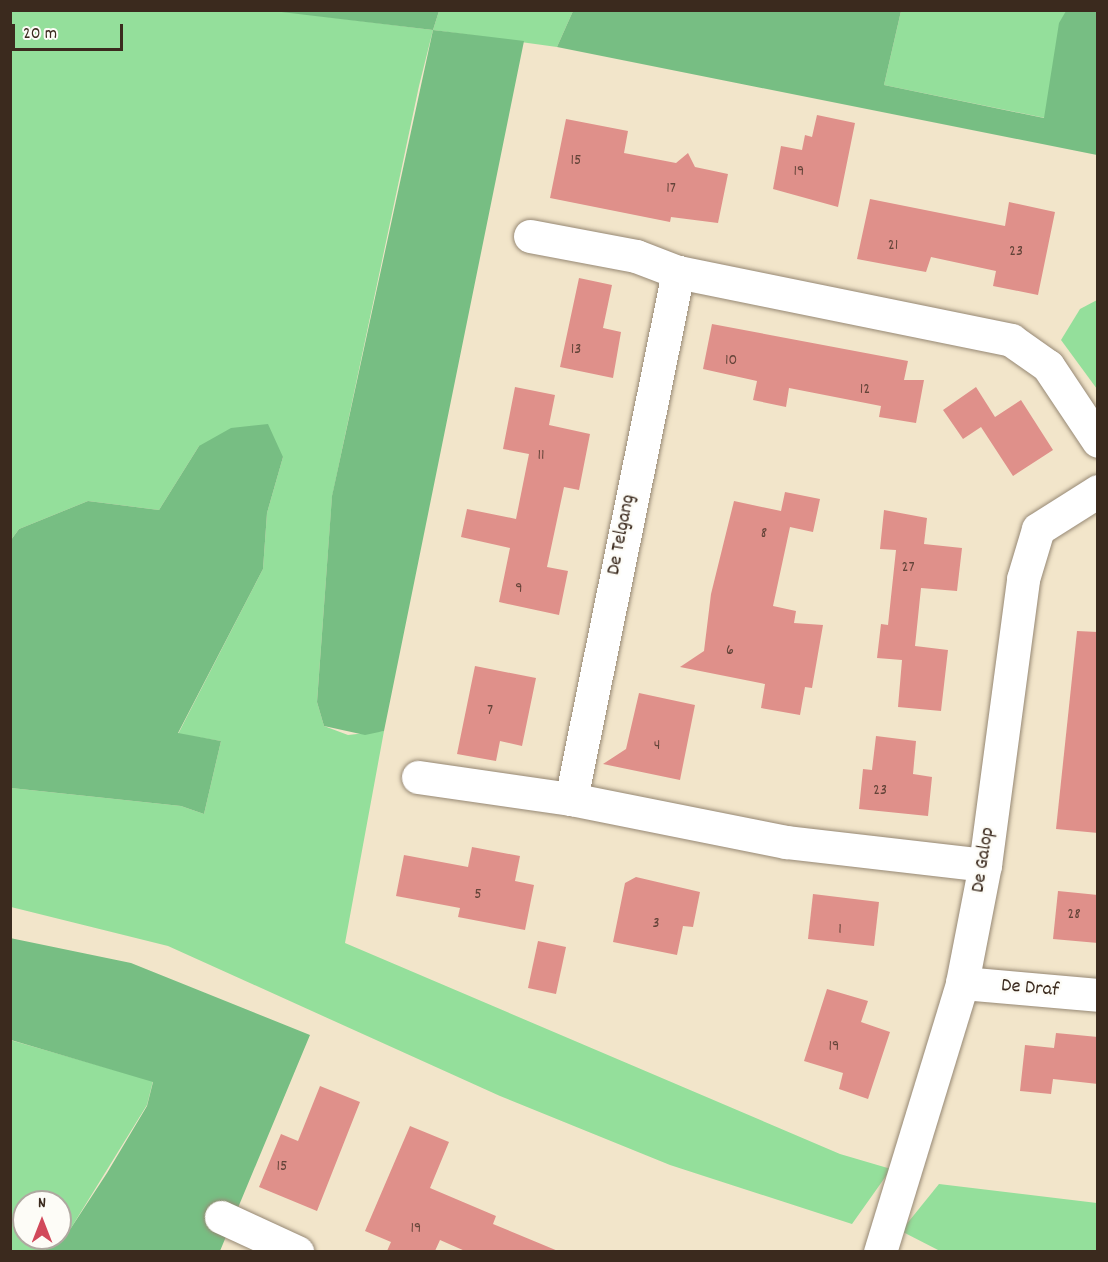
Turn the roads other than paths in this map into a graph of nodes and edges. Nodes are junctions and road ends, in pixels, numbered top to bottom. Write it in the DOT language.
graph roads {
  1 [pos="530,236"];
  2 [pos="678,272"];
  3 [pos="1098,441"];
  4 [pos="1098,491"];
  5 [pos="418,777"];
  6 [pos="571,800"];
  7 [pos="985,865"];
  8 [pos="962,983"];
  9 [pos="1098,995"];
  10 [pos="221,1217"];
  11 [pos="297,1251"];
  12 [pos="880,1251"];
  1 -- 2 [label="street"];
  2 -- 3 [label="street"];
  2 -- 6 [label="street, De Telgang"];
  4 -- 7 [label="street, De Galop"];
  5 -- 6 [label="street"];
  6 -- 7 [label="street"];
  7 -- 8 [label="street, De Galop"];
  8 -- 9 [label="street, De Draf"];
  8 -- 12 [label="street, De Galop"];
  10 -- 11 [label="street"];
}
